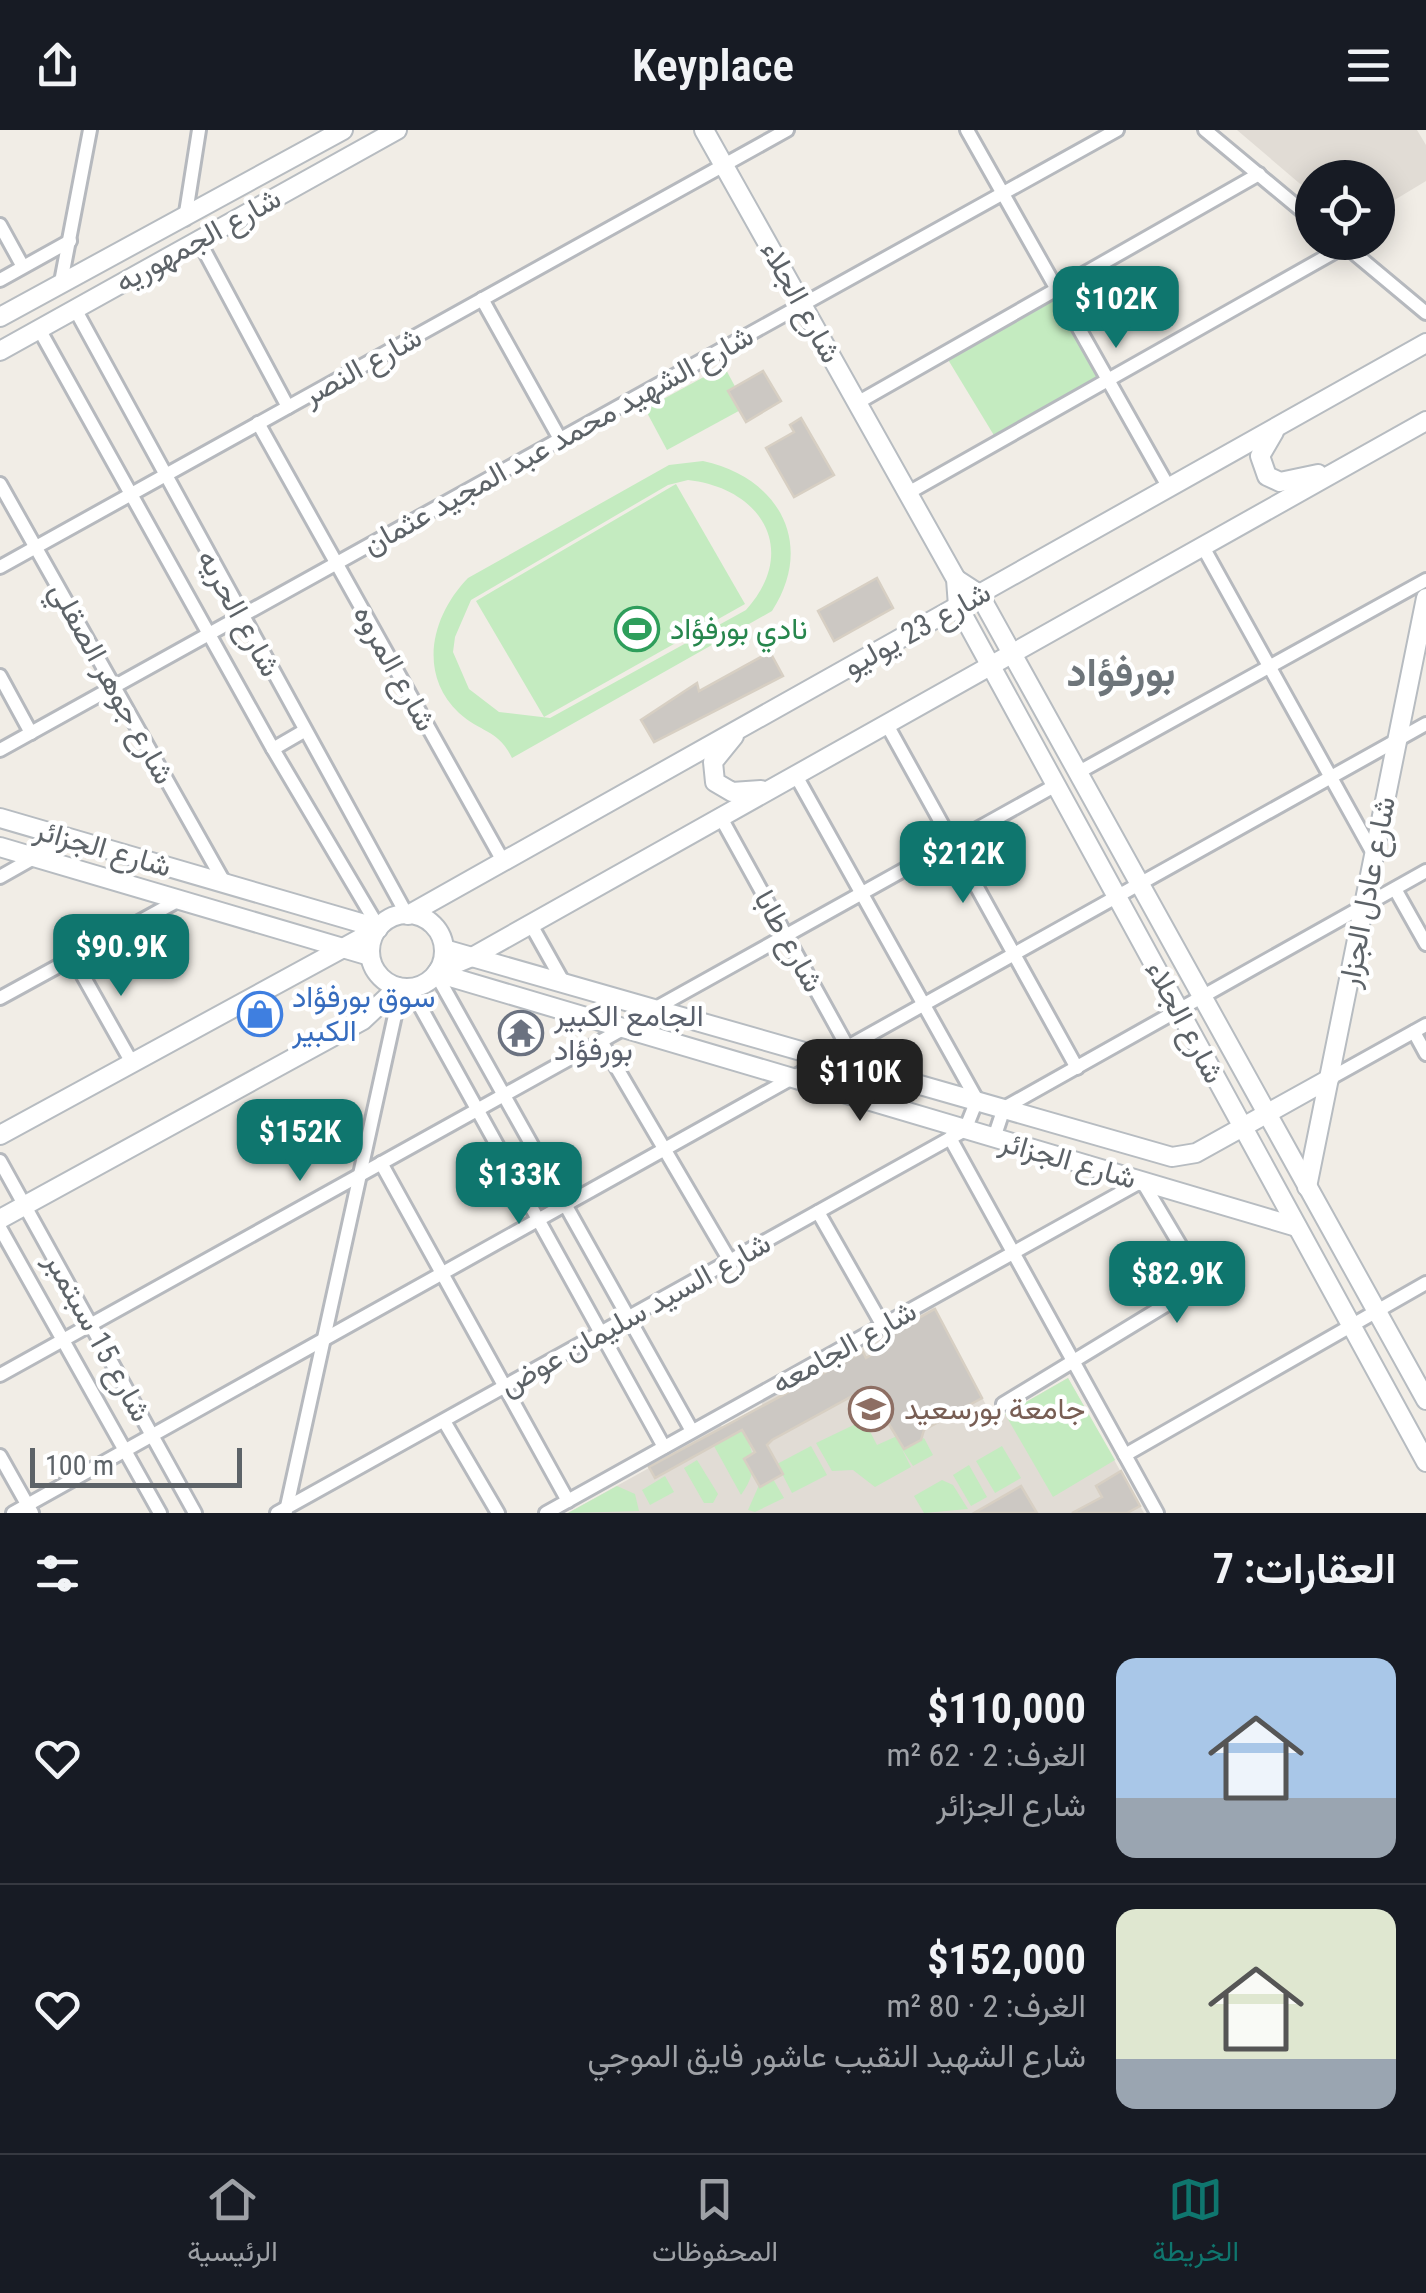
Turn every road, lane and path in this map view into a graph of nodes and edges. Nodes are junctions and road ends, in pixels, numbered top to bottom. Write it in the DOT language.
graph roads {
  1 [pos="90,130"];
  2 [pos="199,130"];
  3 [pos="344,130"];
  4 [pos="398,130"];
  5 [pos="704,130"];
  6 [pos="787,130"];
  7 [pos="968,130"];
  8 [pos="1117,130"];
  9 [pos="1205,130"];
  10 [pos="296,156"];
  11 [pos="724,165"];
  12 [pos="1259,174"];
  13 [pos="309,179"];
  14 [pos="1003,193"];
  15 [pos="1295,205"];
  16 [pos="185,218"];
  17 [pos="0,224"];
  18 [pos="198,239"];
  19 [pos="70,241"];
  20 [pos="1315,260"];
  21 [pos="1362,260"];
  22 [pos="22,265"];
  23 [pos="0,280"];
  24 [pos="61,282"];
  25 [pos="1056,289"];
  26 [pos="482,299"];
  27 [pos="802,304"];
  28 [pos="76,309"];
  29 [pos="1426,313"];
  30 [pos="0,317"];
  31 [pos="39,329"];
  32 [pos="1426,343"];
  33 [pos="0,351"];
  34 [pos="1108,380"];
  35 [pos="858,403"];
  36 [pos="288,407"];
  37 [pos="1426,421"];
  38 [pos="258,423"];
  39 [pos="1278,427"];
  40 [pos="560,439"];
  41 [pos="1340,468"];
  42 [pos="164,476"];
  43 [pos="0,484"];
  44 [pos="1168,488"];
  45 [pos="908,492"];
  46 [pos="130,495"];
  47 [pos="35,547"];
  48 [pos="1203,547"];
  49 [pos="336,563"];
  50 [pos="0,567"];
  51 [pos="956,578"];
  52 [pos="1426,580"];
  53 [pos="979,594"];
  54 [pos="1426,598"];
  55 [pos="958,606"];
  56 [pos="241,616"];
  57 [pos="208,634"];
  58 [pos="1012,653"];
  59 [pos="990,665"];
  60 [pos="1270,667"];
  61 [pos="0,676"];
  62 [pos="114,687"];
  63 [pos="886,723"];
  64 [pos="1426,724"];
  65 [pos="744,725"];
  66 [pos="31,732"];
  67 [pos="304,732"];
  68 [pos="1397,740"];
  69 [pos="274,749"];
  70 [pos="0,750"];
  71 [pos="1079,772"];
  72 [pos="795,774"];
  73 [pos="1330,778"];
  74 [pos="1056,785"];
  75 [pos="769,789"];
  76 [pos="720,816"];
  77 [pos="0,818"];
  78 [pos="69,838"];
  79 [pos="952,843"];
  80 [pos="0,847"];
  81 [pos="1374,856"];
  82 [pos="35,858"];
  83 [pos="503,860"];
  84 [pos="1426,871"];
  85 [pos="0,877"];
  86 [pos="224,882"];
  87 [pos="1142,883"];
  88 [pos="1395,889"];
  89 [pos="862,893"];
  90 [pos="1118,896"];
  91 [pos="178,900"];
  92 [pos="1364,906"];
  93 [pos="407,914"];
  94 [pos="530,923"];
  95 [pos="378,929"];
  96 [pos="786,935"];
  97 [pos="1426,944"];
  98 [pos="339,947"];
  99 [pos="444,948"];
  100 [pos="1014,955"];
  101 [pos="370,956"];
  102 [pos="474,956"];
  103 [pos="73,958"];
  104 [pos="437,972"];
  105 [pos="562,980"];
  106 [pos="403,988"];
  107 [pos="0,998"];
  108 [pos="1202,998"];
  109 [pos="924,1005"];
  110 [pos="656,1008"];
  111 [pos="1179,1011"];
  112 [pos="1420,1028"];
  113 [pos="620,1030"];
  114 [pos="601,1041"];
  115 [pos="848,1048"];
  116 [pos="1426,1054"];
  117 [pos="830,1058"];
  118 [pos="131,1061"];
  119 [pos="858,1066"];
  120 [pos="1077,1068"];
  121 [pos="1329,1078"];
  122 [pos="791,1079"];
  123 [pos="504,1094"];
  124 [pos="978,1100"];
  125 [pos="1004,1108"];
  126 [pos="478,1109"];
  127 [pos="1266,1113"];
  128 [pos="1242,1126"];
  129 [pos="958,1134"];
  130 [pos="0,1135"];
  131 [pos="994,1138"];
  132 [pos="665,1150"];
  133 [pos="0,1162"];
  134 [pos="381,1163"];
  135 [pos="360,1175"];
  136 [pos="1142,1181"];
  137 [pos="1307,1187"];
  138 [pos="25,1206"];
  139 [pos="566,1206"];
  140 [pos="818,1212"];
  141 [pos="0,1219"];
  142 [pos="540,1221"];
  143 [pos="1297,1226"];
  144 [pos="0,1228"];
  145 [pos="1014,1253"];
  146 [pos="730,1262"];
  147 [pos="443,1275"];
  148 [pos="1426,1283"];
  149 [pos="1376,1311"];
  150 [pos="628,1318"];
  151 [pos="91,1324"];
  152 [pos="1351,1325"];
  153 [pos="883,1326"];
  154 [pos="603,1332"];
  155 [pos="63,1340"];
  156 [pos="323,1341"];
  157 [pos="1074,1362"];
  158 [pos="0,1375"];
  159 [pos="505,1387"];
  160 [pos="1426,1400"];
  161 [pos="1003,1404"];
  162 [pos="444,1421"];
  163 [pos="692,1431"];
  164 [pos="152,1436"];
  165 [pos="664,1448"];
  166 [pos="125,1451"];
  167 [pos="1125,1455"];
  168 [pos="0,1456"];
  169 [pos="1426,1462"];
  170 [pos="568,1501"];
  171 [pos="29,1509"];
  172 [pos="283,1511"];
  173 [pos="13,1513"];
  174 [pos="160,1513"];
  175 [pos="195,1513"];
  176 [pos="498,1513"];
  177 [pos="546,1513"];
  178 [pos="1156,1513"];
  1 -- 19 [label="street"];
  2 -- 16 [label="street"];
  3 -- 10 [label="main road, شارع الجمهوريه"];
  4 -- 13 [label="main road, شارع الجمهوريه"];
  5 -- 11 [label="main road, شارع الجلاء"];
  6 -- 11 [label="street, شارع النصر"];
  7 -- 14 [label="street"];
  8 -- 14 [label="street, شارع الشهيد محمد عبد المجيد عثمان"];
  9 -- 12 [label="street"];
  10 -- 13 [label="main road"];
  10 -- 16 [label="main road, شارع الجمهوريه"];
  11 -- 26 [label="street, شارع النصر"];
  11 -- 27 [label="main road, شارع الجلاء"];
  12 -- 15 [label="street"];
  12 -- 25 [label="street"];
  13 -- 18 [label="main road, شارع الجمهوريه"];
  14 -- 25 [label="street"];
  14 -- 27 [label="street, شارع الشهيد محمد عبد المجيد عثمان"];
  16 -- 24 [label="main road, شارع الجمهوريه"];
  17 -- 22 [label="street"];
  18 -- 28 [label="main road, شارع الجمهوريه"];
  18 -- 36 [label="street"];
  19 -- 22 [label="street"];
  19 -- 24 [label="street"];
  20 -- 34 [label="street"];
  21 -- 29 [label="street"];
  22 -- 23 [label="street"];
  24 -- 30 [label="main road, شارع الجمهوريه"];
  25 -- 34 [label="street"];
  25 -- 35 [label="street"];
  26 -- 36 [label="street, شارع النصر"];
  26 -- 40 [label="street"];
  27 -- 35 [label="main road, شارع الجلاء"];
  27 -- 40 [label="street, شارع الشهيد محمد عبد المجيد عثمان"];
  28 -- 31 [label="main road, شارع الجمهوريه"];
  28 -- 42 [label="street, شارع الحريه"];
  31 -- 33 [label="main road, شارع الجمهوريه"];
  31 -- 46 [label="street, شارع الحريه"];
  32 -- 39 [label="main road, شارع 23 يوليو"];
  34 -- 44 [label="street"];
  34 -- 45 [label="street"];
  35 -- 45 [label="main road, شارع الجلاء"];
  36 -- 38 [label="street, شارع النصر"];
  37 -- 41 [label="main road"];
  38 -- 42 [label="street, شارع النصر"];
  38 -- 49 [label="street, شارع المروه"];
  39 -- 41 [label="main road"];
  39 -- 44 [label="main road, شارع 23 يوليو"];
  40 -- 49 [label="street, شارع الشهيد محمد عبد المجيد عثمان"];
  41 -- 48 [label="main road"];
  42 -- 46 [label="street, شارع النصر"];
  42 -- 56 [label="street, شارع الحريه"];
  43 -- 47 [label="street, شارع جوهر الصقلي"];
  44 -- 53 [label="main road, شارع 23 يوليو"];
  45 -- 51 [label="main road, شارع الجلاء"];
  46 -- 47 [label="street, شارع النصر"];
  46 -- 57 [label="street, شارع الحريه"];
  47 -- 50 [label="street, شارع النصر"];
  47 -- 62 [label="street, شارع جوهر الصقلي"];
  48 -- 58 [label="main road"];
  48 -- 60 [label="street"];
  49 -- 56 [label="street, شارع الشهيد محمد عبد المجيد عثمان"];
  49 -- 83 [label="street, شارع المروه"];
  51 -- 53 [label="main road, شارع الجلاء"];
  51 -- 55 [label="main road, شارع الجلاء"];
  52 -- 60 [label="street"];
  53 -- 55 [label="main road, شارع 23 يوليو"];
  53 -- 58 [label="main road, شارع الجلاء"];
  54 -- 68 [label="main road, شارع عادل الجزار"];
  55 -- 59 [label="main road, شارع الجلاء"];
  55 -- 65 [label="main road, شارع 23 يوليو"];
  56 -- 57 [label="street, شارع الشهيد محمد عبد المجيد عثمان"];
  56 -- 67 [label="street, شارع الحريه"];
  57 -- 62 [label="street, شارع الشهيد محمد عبد المجيد عثمان"];
  57 -- 69 [label="street, شارع الحريه"];
  58 -- 59 [label="main road"];
  58 -- 71 [label="main road, شارع الجلاء"];
  59 -- 63 [label="main road"];
  59 -- 74 [label="main road, شارع الجلاء"];
  60 -- 71 [label="street"];
  60 -- 73 [label="street"];
  61 -- 66 [label="street"];
  62 -- 66 [label="street, شارع الشهيد محمد عبد المجيد عثمان"];
  62 -- 86 [label="street, شارع جوهر الصقلي"];
  63 -- 72 [label="main road"];
  63 -- 79 [label="street"];
  64 -- 68 [label="street"];
  65 -- 75 [label="main road"];
  65 -- 83 [label="main road, شارع 23 يوليو"];
  66 -- 70 [label="street, شارع الشهيد محمد عبد المجيد عثمان"];
  67 -- 69 [label="street"];
  67 -- 93 [label="street, شارع الحريه"];
  68 -- 73 [label="street"];
  68 -- 81 [label="main road, شارع عادل الجزار"];
  69 -- 95 [label="street, شارع الحريه"];
  71 -- 87 [label="main road, شارع الجلاء"];
  72 -- 75 [label="main road"];
  72 -- 89 [label="street"];
  73 -- 81 [label="street"];
  73 -- 87 [label="street"];
  74 -- 79 [label="street"];
  74 -- 90 [label="main road, شارع الجلاء"];
  75 -- 76 [label="main road"];
  76 -- 94 [label="main road"];
  76 -- 96 [label="street, شارع طابا"];
  77 -- 78 [label="main road, شارع الجزائر"];
  78 -- 82 [label="street"];
  78 -- 86 [label="main road, شارع الجزائر"];
  79 -- 89 [label="street"];
  79 -- 100 [label="street"];
  80 -- 82 [label="main road, شارع الجزائر"];
  81 -- 92 [label="main road, شارع عادل الجزار"];
  82 -- 85 [label="street"];
  82 -- 91 [label="main road, شارع الجزائر"];
  83 -- 93 [label="main road, شارع 23 يوليو"];
  84 -- 88 [label="street"];
  86 -- 95 [label="main road, شارع الجزائر"];
  87 -- 90 [label="street"];
  87 -- 108 [label="main road, شارع الجلاء"];
  88 -- 92 [label="street"];
  88 -- 97 [label="street"];
  89 -- 96 [label="street"];
  89 -- 109 [label="street"];
  90 -- 100 [label="street"];
  90 -- 111 [label="main road, شارع الجلاء"];
  91 -- 98 [label="main road, شارع الجزائر"];
  91 -- 103 [label="street"];
  92 -- 108 [label="street"];
  92 -- 121 [label="main road, شارع عادل الجزار"];
  93 -- 95 [label="main road"];
  93 -- 99 [label="main road"];
  94 -- 102 [label="main road"];
  94 -- 105 [label="street"];
  95 -- 98 [label="main road"];
  95 -- 101 [label="main road"];
  96 -- 110 [label="street"];
  96 -- 115 [label="street, شارع طابا"];
  98 -- 101 [label="main road, شارع الجزائر"];
  98 -- 118 [label="main road"];
  99 -- 102 [label="main road, شارع الجزائر"];
  99 -- 104 [label="main road"];
  100 -- 109 [label="street"];
  100 -- 120 [label="street"];
  101 -- 106 [label="main road"];
  102 -- 104 [label="main road"];
  102 -- 105 [label="main road, شارع الجزائر"];
  103 -- 107 [label="street"];
  103 -- 118 [label="street"];
  104 -- 106 [label="main road"];
  104 -- 113 [label="main road, شارع الجزائر"];
  104 -- 123 [label="street"];
  105 -- 110 [label="main road, شارع الجزائر"];
  106 -- 126 [label="street"];
  106 -- 135 [label="street"];
  106 -- 138 [label="main road"];
  108 -- 111 [label="street"];
  108 -- 127 [label="main road, شارع الجلاء"];
  109 -- 115 [label="street"];
  109 -- 124 [label="street"];
  110 -- 117 [label="main road, شارع الجزائر"];
  111 -- 120 [label="street"];
  111 -- 128 [label="main road, شارع الجلاء"];
  112 -- 116 [label="street"];
  112 -- 121 [label="street"];
  113 -- 114 [label="street"];
  113 -- 122 [label="main road, شارع الجزائر"];
  114 -- 123 [label="street"];
  114 -- 132 [label="street"];
  115 -- 117 [label="street"];
  115 -- 119 [label="street, شارع طابا"];
  117 -- 119 [label="main road, شارع الجزائر"];
  117 -- 122 [label="street"];
  118 -- 130 [label="main road"];
  119 -- 124 [label="main road, شارع الجزائر"];
  120 -- 125 [label="street"];
  121 -- 127 [label="main road"];
  121 -- 137 [label="main road, شارع عادل الجزار"];
  122 -- 129 [label="main road, شارع الجزائر"];
  122 -- 132 [label="street"];
  123 -- 126 [label="street"];
  123 -- 139 [label="street"];
  124 -- 125 [label="main road, شارع الجزائر"];
  124 -- 129 [label="street"];
  125 -- 128 [label="main road, شارع الجزائر"];
  125 -- 131 [label="street"];
  126 -- 134 [label="street"];
  126 -- 142 [label="street"];
  127 -- 128 [label="main road, شارع الجزائر"];
  127 -- 137 [label="main road, شارع الجلاء"];
  128 -- 143 [label="main road, شارع الجلاء"];
  129 -- 131 [label="main road, شارع الجزائر"];
  129 -- 140 [label="street, شارع السيد سليمان عوض"];
  129 -- 145 [label="street"];
  131 -- 136 [label="main road, شارع الجزائر"];
  132 -- 139 [label="street"];
  132 -- 146 [label="street"];
  133 -- 138 [label="street, شارع 15 سبتمبر"];
  134 -- 135 [label="street"];
  134 -- 147 [label="street"];
  135 -- 151 [label="street"];
  135 -- 156 [label="street"];
  136 -- 143 [label="main road, شارع الجزائر"];
  136 -- 145 [label="street, شارع الجامعه"];
  136 -- 157 [label="street"];
  137 -- 149 [label="main road, شارع الجلاء"];
  138 -- 141 [label="main road"];
  138 -- 151 [label="street, شارع 15 سبتمبر"];
  139 -- 142 [label="street"];
  139 -- 150 [label="street"];
  140 -- 146 [label="street, شارع السيد سليمان عوض"];
  140 -- 153 [label="street"];
  142 -- 147 [label="street"];
  142 -- 154 [label="street"];
  143 -- 152 [label="main road, شارع الجلاء"];
  144 -- 155 [label="street, شارع 15 سبتمبر"];
  145 -- 153 [label="street, شارع الجامعه"];
  145 -- 157 [label="street"];
  146 -- 150 [label="street, شارع السيد سليمان عوض"];
  147 -- 156 [label="street"];
  147 -- 159 [label="street"];
  148 -- 149 [label="street"];
  149 -- 152 [label="street"];
  149 -- 160 [label="main road, شارع الجلاء"];
  150 -- 154 [label="street, شارع السيد سليمان عوض"];
  150 -- 163 [label="street"];
  151 -- 155 [label="street"];
  151 -- 164 [label="street, شارع 15 سبتمبر"];
  152 -- 167 [label="street"];
  152 -- 169 [label="main road, شارع الجلاء"];
  153 -- 163 [label="street, شارع الجامعه"];
  154 -- 159 [label="street, شارع السيد سليمان عوض"];
  154 -- 165 [label="street"];
  155 -- 158 [label="street"];
  155 -- 166 [label="street, شارع 15 سبتمبر"];
  156 -- 164 [label="street"];
  156 -- 172 [label="street"];
  157 -- 161 [label="street"];
  157 -- 167 [label="street"];
  159 -- 162 [label="street, شارع السيد سليمان عوض"];
  159 -- 170 [label="street"];
  162 -- 172 [label="street, شارع السيد سليمان عوض"];
  162 -- 176 [label="street"];
  163 -- 165 [label="street, شارع الجامعه"];
  164 -- 166 [label="street"];
  164 -- 175 [label="street, شارع 15 سبتمبر"];
  165 -- 170 [label="street, شارع الجامعه"];
  166 -- 171 [label="street"];
  166 -- 174 [label="street, شارع 15 سبتمبر"];
  167 -- 178 [label="street"];
  168 -- 171 [label="street"];
  170 -- 177 [label="street, شارع الجامعه"];
  171 -- 173 [label="street"];
}
